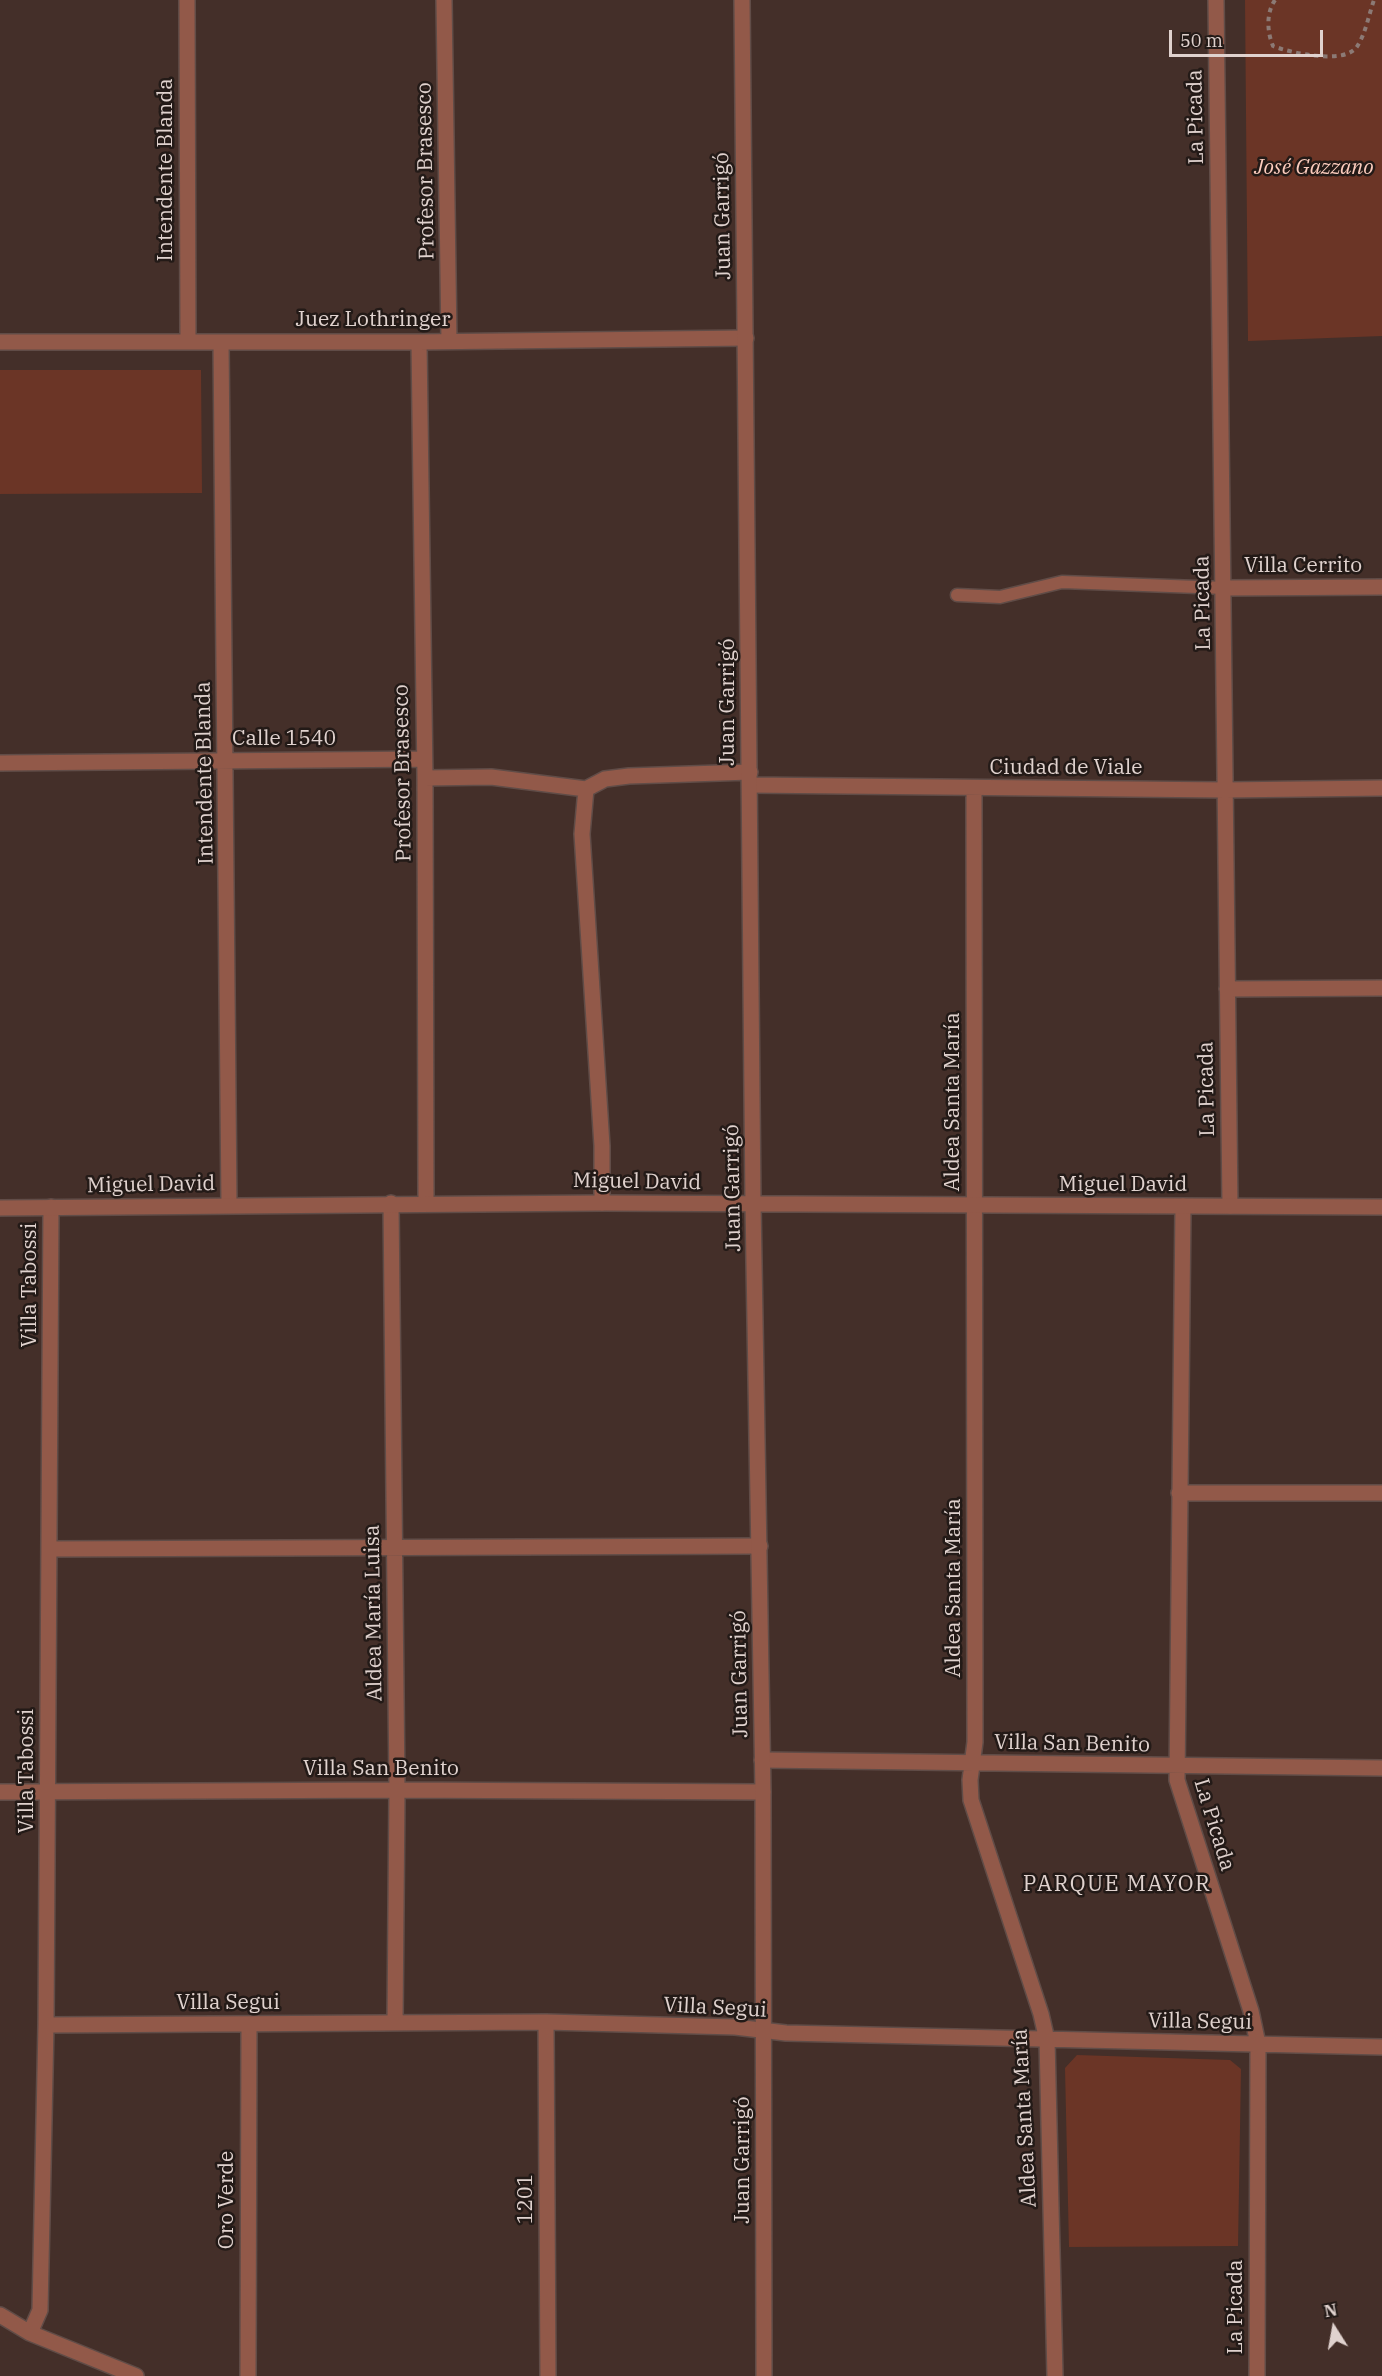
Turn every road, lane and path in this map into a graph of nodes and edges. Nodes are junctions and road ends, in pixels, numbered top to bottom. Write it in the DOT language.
graph roads {
  1 [pos="187,0"];
  2 [pos="444,0"];
  3 [pos="742,0"];
  4 [pos="1216,0"];
  5 [pos="1275,0"];
  6 [pos="1374,0"];
  7 [pos="746,338"];
  8 [pos="188,341"];
  9 [pos="449,341"];
  10 [pos="0,342"];
  11 [pos="221,342"];
  12 [pos="418,342"];
  13 [pos="1382,587"];
  14 [pos="1225,588"];
  15 [pos="957,595"];
  16 [pos="424,759"];
  17 [pos="226,760"];
  18 [pos="0,763"];
  19 [pos="425,778"];
  20 [pos="750,779"];
  21 [pos="1382,788"];
  22 [pos="586,789"];
  23 [pos="974,789"];
  24 [pos="1225,790"];
  25 [pos="1382,988"];
  26 [pos="1227,989"];
  27 [pos="391,1203"];
  28 [pos="426,1203"];
  29 [pos="602,1203"];
  30 [pos="753,1204"];
  31 [pos="230,1205"];
  32 [pos="974,1205"];
  33 [pos="1183,1206"];
  34 [pos="1230,1206"];
  35 [pos="51,1207"];
  36 [pos="1382,1207"];
  37 [pos="0,1208"];
  38 [pos="1179,1493"];
  39 [pos="1382,1493"];
  40 [pos="760,1546"];
  41 [pos="395,1548"];
  42 [pos="49,1549"];
  43 [pos="762,1760"];
  44 [pos="974,1764"];
  45 [pos="1177,1766"];
  46 [pos="1382,1768"];
  47 [pos="397,1790"];
  48 [pos="0,1792"];
  49 [pos="48,1792"];
  50 [pos="763,1792"];
  51 [pos="395,2022"];
  52 [pos="546,2022"];
  53 [pos="249,2024"];
  54 [pos="46,2025"];
  55 [pos="764,2031"];
  56 [pos="1047,2040"];
  57 [pos="1258,2044"];
  58 [pos="1382,2047"];
  59 [pos="0,2315"];
  60 [pos="30,2333"];
  61 [pos="136,2376"];
  62 [pos="248,2376"];
  63 [pos="548,2376"];
  64 [pos="764,2376"];
  65 [pos="1055,2376"];
  66 [pos="1257,2376"];
  1 -- 8 [label="street, Intendente Blanda"];
  2 -- 9 [label="street, Profesor Brasesco"];
  3 -- 7 [label="street, Juan Garrigó"];
  4 -- 14 [label="street, La Picada"];
  5 -- 6 [label="path"];
  7 -- 9 [label="street, Juez Lothringer"];
  7 -- 20 [label="street, Juan Garrigó"];
  8 -- 10 [label="street, Juez Lothringer"];
  8 -- 11 [label="street, Juez Lothringer"];
  9 -- 12 [label="street, Juez Lothringer"];
  11 -- 12 [label="street, Juez Lothringer"];
  11 -- 17 [label="street, Intendente Blanda"];
  12 -- 16 [label="street, Profesor Brasesco"];
  13 -- 14 [label="street, Villa Cerrito"];
  14 -- 15 [label="lane"];
  14 -- 24 [label="street, La Picada"];
  16 -- 17 [label="street, Calle 1540"];
  16 -- 19 [label="street, Profesor Brasesco"];
  17 -- 18 [label="street, Calle 1540"];
  17 -- 31 [label="street, Intendente Blanda"];
  19 -- 22 [label="street"];
  19 -- 28 [label="street, Profesor Brasesco"];
  20 -- 22 [label="street, Ciudad de Viale"];
  20 -- 23 [label="street, Ciudad de Viale"];
  20 -- 30 [label="street, Juan Garrigó"];
  21 -- 24 [label="street, Ciudad de Viale"];
  22 -- 29 [label="street"];
  23 -- 24 [label="street, Ciudad de Viale"];
  23 -- 32 [label="street, Aldea Santa María"];
  24 -- 26 [label="street, La Picada"];
  25 -- 26 [label="street"];
  26 -- 34 [label="street, La Picada"];
  27 -- 28 [label="street, Miguel David"];
  27 -- 31 [label="street, Miguel David"];
  27 -- 41 [label="street, Aldea María Luisa"];
  28 -- 29 [label="street, Miguel David"];
  29 -- 30 [label="street, Miguel David"];
  30 -- 32 [label="street, Miguel David"];
  30 -- 40 [label="street, Juan Garrigó"];
  31 -- 35 [label="street, Miguel David"];
  32 -- 33 [label="street, Miguel David"];
  32 -- 44 [label="street, Aldea Santa María"];
  33 -- 34 [label="street, Miguel David"];
  33 -- 38 [label="street, La Picada"];
  34 -- 36 [label="street, Miguel David"];
  35 -- 37 [label="street, Miguel David"];
  35 -- 42 [label="street, Villa Tabossi"];
  38 -- 39 [label="street"];
  38 -- 45 [label="street, La Picada"];
  40 -- 41 [label="street"];
  40 -- 43 [label="street, Juan Garrigó"];
  41 -- 42 [label="street"];
  41 -- 47 [label="street, Aldea María Luisa"];
  42 -- 49 [label="street, Villa Tabossi"];
  43 -- 44 [label="street, Villa San Benito"];
  43 -- 50 [label="street, Juan Garrigó"];
  44 -- 45 [label="street, Villa San Benito"];
  44 -- 56 [label="street, Aldea Santa María"];
  45 -- 46 [label="street, Villa San Benito"];
  45 -- 57 [label="street, La Picada"];
  47 -- 49 [label="street, Villa San Benito"];
  47 -- 50 [label="street, Villa San Benito"];
  47 -- 51 [label="street, Aldea María Luisa"];
  48 -- 49 [label="street, Villa San Benito"];
  49 -- 54 [label="street, Villa Tabossi"];
  50 -- 55 [label="street, Juan Garrigó"];
  51 -- 52 [label="street, Villa Segui"];
  51 -- 53 [label="street, Villa Segui"];
  52 -- 55 [label="street, Villa Segui"];
  52 -- 63 [label="street, 1201"];
  53 -- 54 [label="street, Villa Segui"];
  53 -- 62 [label="street, Oro Verde"];
  54 -- 60 [label="street, Villa Tabossi"];
  55 -- 56 [label="street, Villa Segui"];
  55 -- 64 [label="street, Juan Garrigó"];
  56 -- 57 [label="street, Villa Segui"];
  56 -- 65 [label="street, Aldea Santa María"];
  57 -- 58 [label="street, Villa Segui"];
  57 -- 66 [label="street, La Picada"];
  59 -- 60 [label="street"];
  60 -- 61 [label="street"];
}
